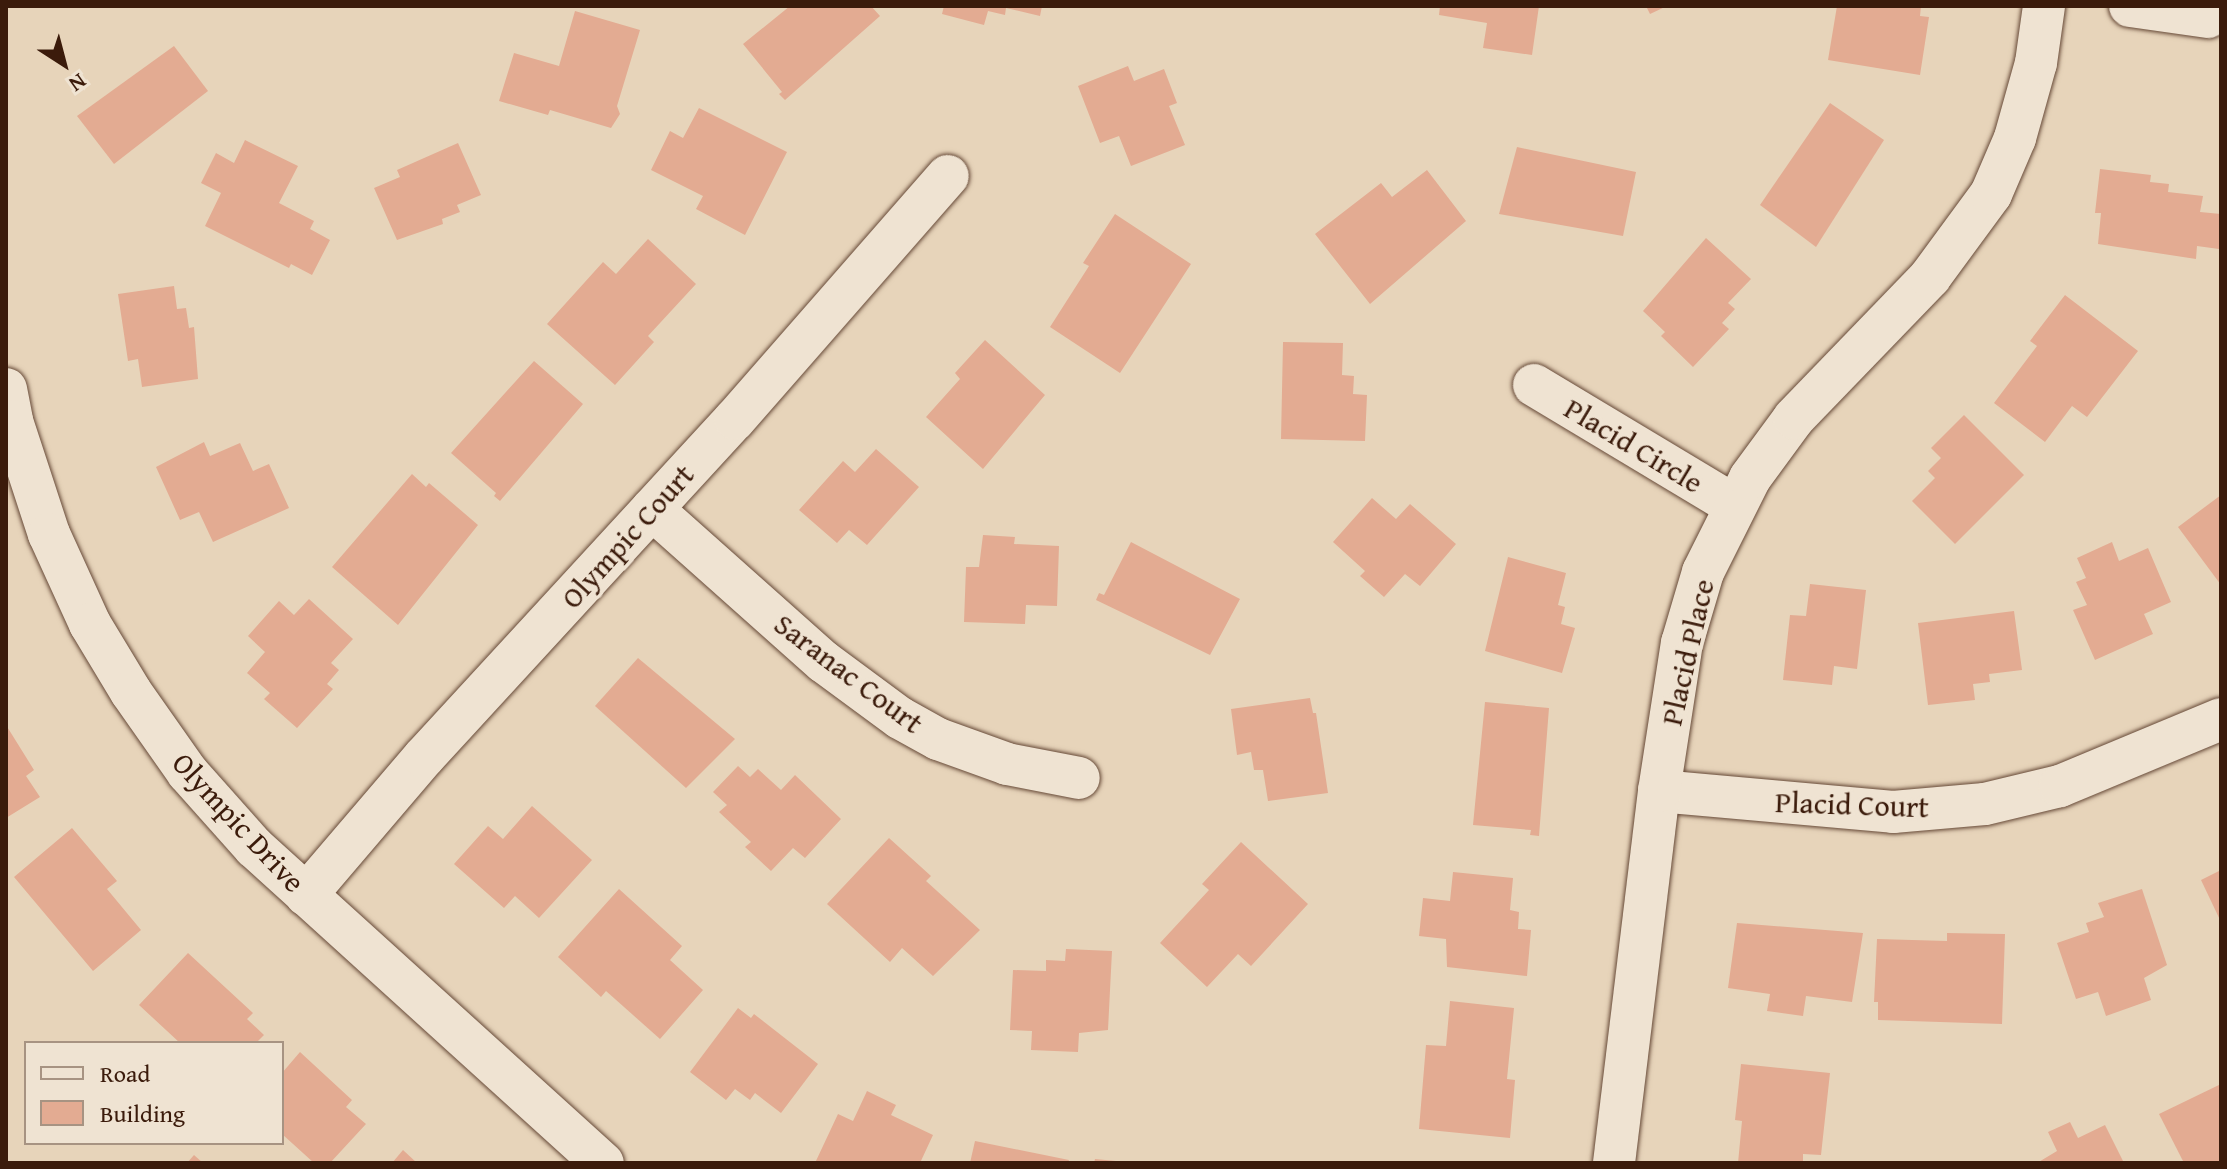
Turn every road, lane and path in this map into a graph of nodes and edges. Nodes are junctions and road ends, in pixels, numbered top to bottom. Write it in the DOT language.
graph roads {
  1 [pos="2044,6"];
  2 [pos="2130,6"];
  3 [pos="2208,17"];
  4 [pos="948,176"];
  5 [pos="1534,385"];
  6 [pos="6,389"];
  7 [pos="1734,505"];
  8 [pos="652,509"];
  9 [pos="2221,719"];
  10 [pos="1079,778"];
  11 [pos="1659,791"];
  12 [pos="306,895"];
  13 [pos="603,1163"];
  14 [pos="1614,1163"];
  1 -- 7 [label="street, Placid Place"];
  2 -- 3 [label="street"];
  4 -- 8 [label="street, Olympic Court"];
  5 -- 7 [label="street, Placid Circle"];
  6 -- 12 [label="street, Olympic Drive"];
  7 -- 11 [label="street, Placid Place"];
  8 -- 10 [label="street, Saranac Court"];
  8 -- 12 [label="street, Olympic Court"];
  9 -- 11 [label="street, Placid Court"];
  11 -- 14 [label="street, Placid Place"];
  12 -- 13 [label="street, Olympic Drive"];
}
